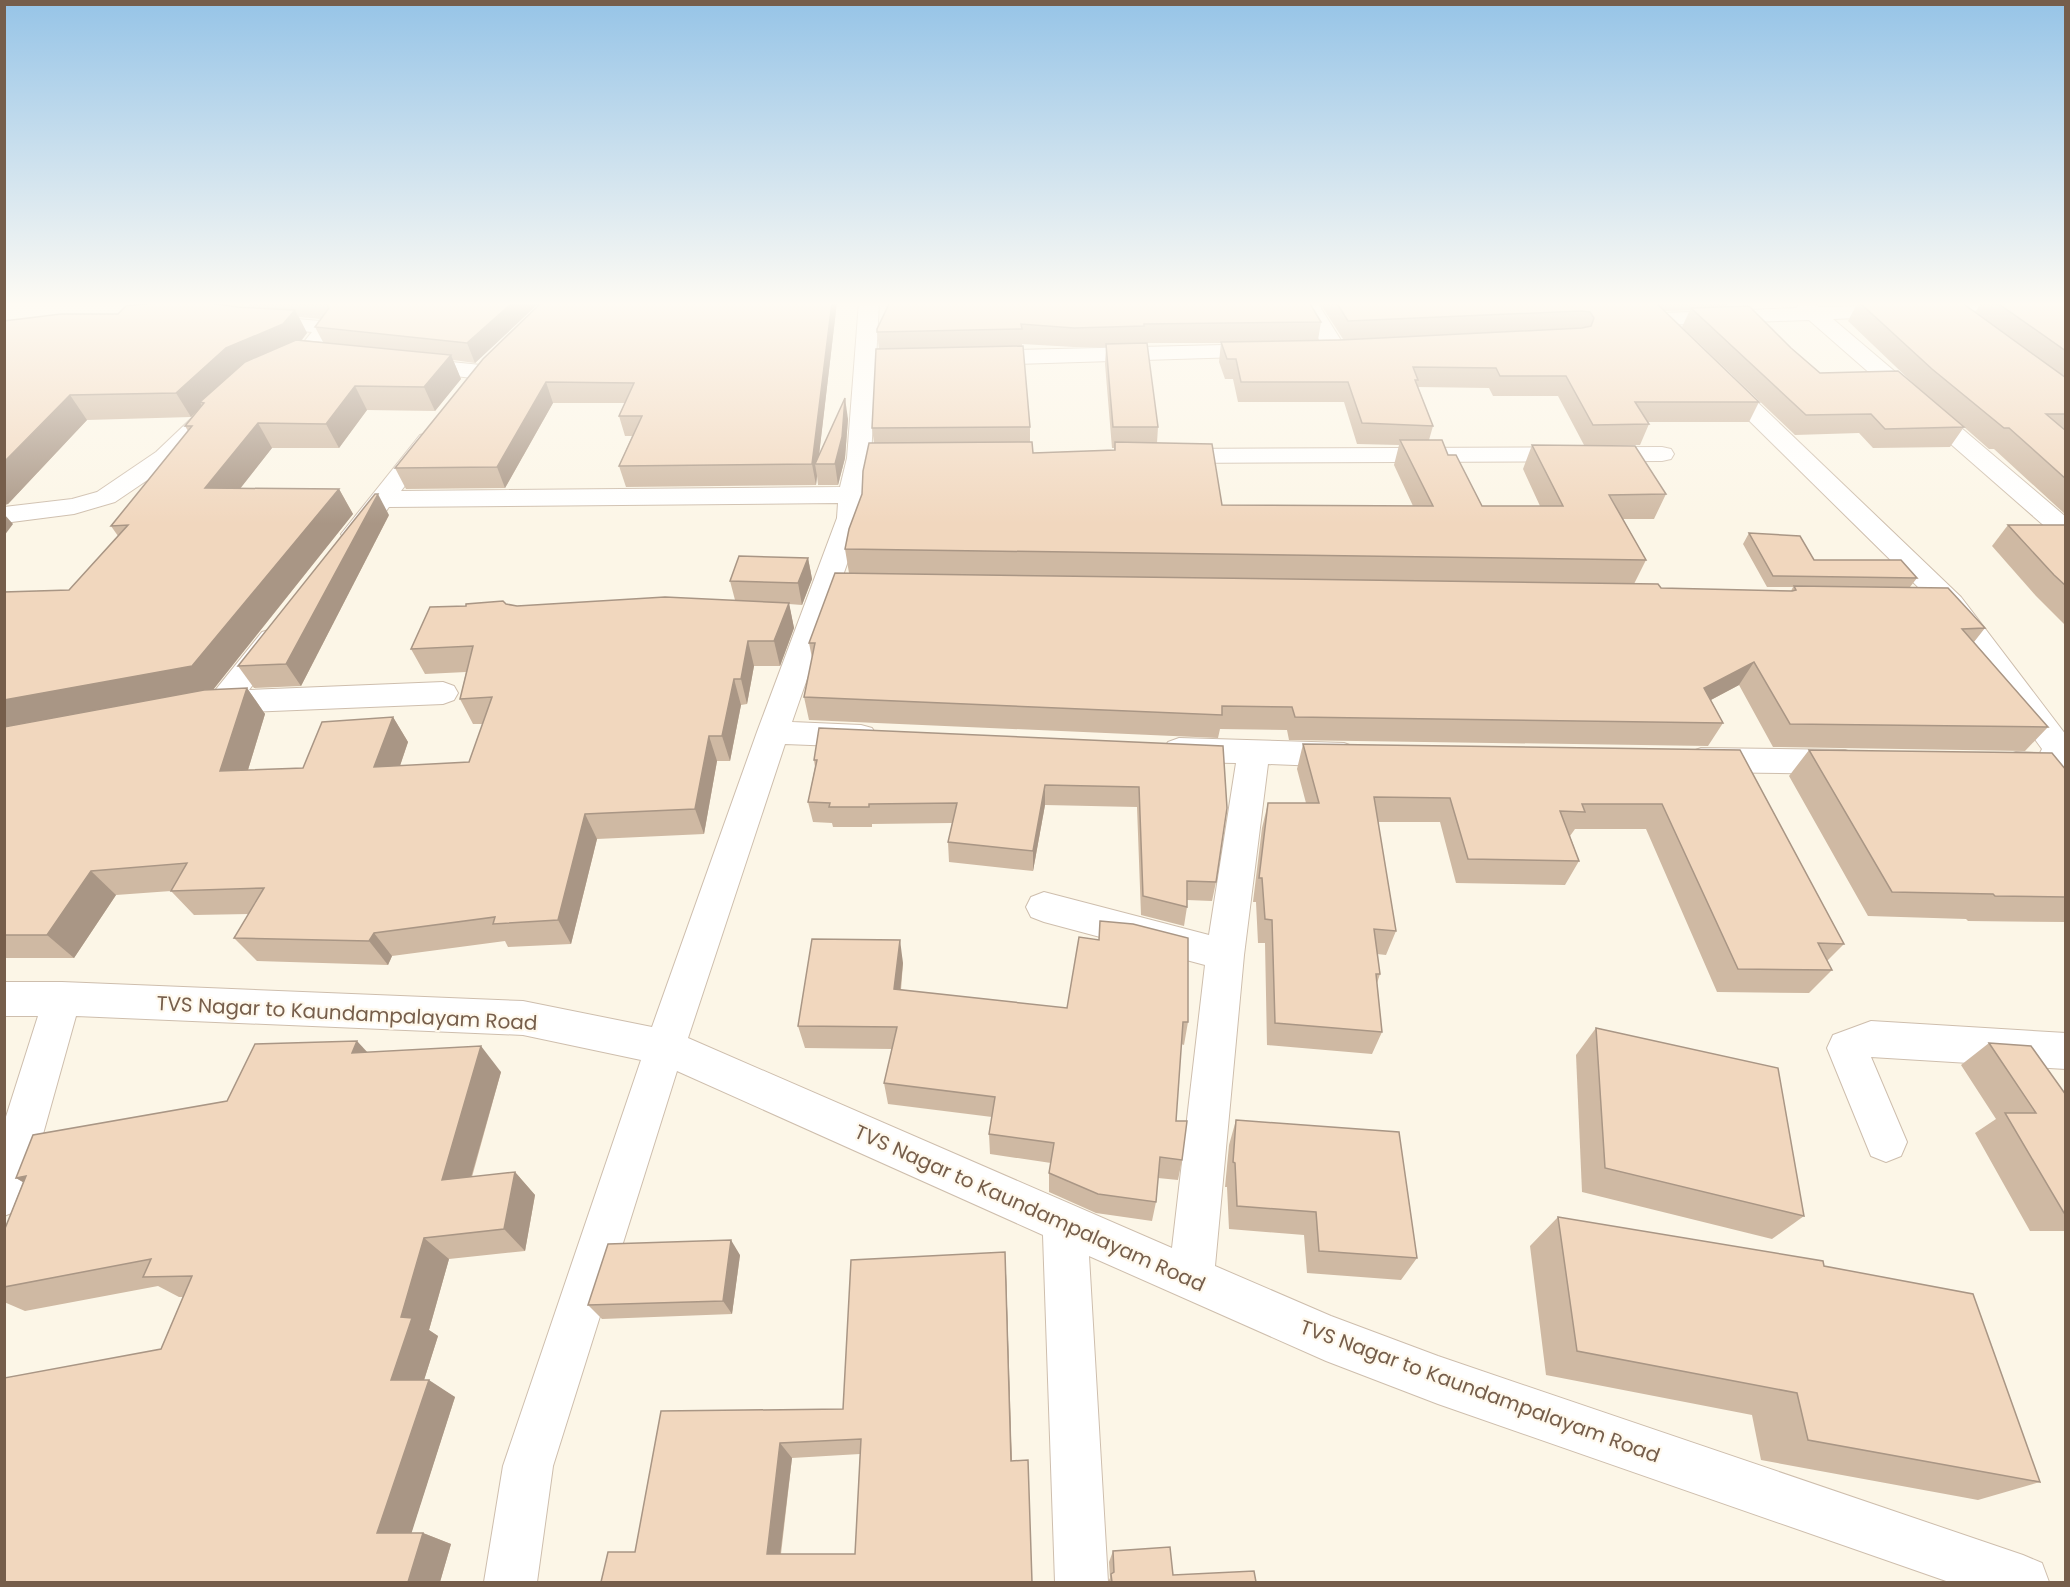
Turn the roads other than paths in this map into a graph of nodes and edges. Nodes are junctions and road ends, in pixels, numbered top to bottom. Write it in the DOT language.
graph roads {
  1 [pos="479,376"];
  2 [pos="875,376"];
  3 [pos="1718,376"];
  4 [pos="1887,376"];
  5 [pos="221,403"];
  6 [pos="1662,454"];
  7 [pos="1146,456"];
  8 [pos="851,495"];
  9 [pos="381,499"];
  10 [pos="4,515"];
  11 [pos="2066,531"];
  12 [pos="338,554"];
  13 [pos="1900,599"];
  14 [pos="1948,600"];
  15 [pos="288,619"];
  16 [pos="443,693"];
  17 [pos="223,702"];
  18 [pos="177,711"];
  19 [pos="773,732"];
  20 [pos="890,737"];
  21 [pos="1148,749"];
  22 [pos="1253,754"];
  23 [pos="1372,755"];
  24 [pos="1670,759"];
  25 [pos="1872,762"];
  26 [pos="1991,764"];
  27 [pos="1044,907"];
  28 [pos="1225,955"];
  29 [pos="4,999"];
  30 [pos="62,999"];
  31 [pos="664,1047"];
  32 [pos="2066,1051"];
  33 [pos="1886,1142"];
  34 [pos="4,1194"];
  35 [pos="1065,1223"];
  36 [pos="1191,1279"];
  37 [pos="510,1582"];
  38 [pos="1081,1582"];
  39 [pos="2023,1582"];
  1 -- 9 [label="street"];
  2 -- 8 [label="street"];
  3 -- 14 [label="street"];
  4 -- 11 [label="street"];
  5 -- 10 [label="street"];
  6 -- 7 [label="street"];
  8 -- 9 [label="street"];
  8 -- 19 [label="street"];
  9 -- 12 [label="street"];
  13 -- 14 [label="street"];
  14 -- 26 [label="street"];
  15 -- 17 [label="street"];
  16 -- 17 [label="street"];
  17 -- 18 [label="street"];
  19 -- 20 [label="street"];
  19 -- 31 [label="street"];
  21 -- 22 [label="street"];
  22 -- 23 [label="street"];
  22 -- 28 [label="street"];
  24 -- 25 [label="street"];
  27 -- 28 [label="street"];
  28 -- 36 [label="street"];
  29 -- 30 [label="street, TVS Nagar to Kaundampalayam Road"];
  30 -- 31 [label="street, TVS Nagar to Kaundampalayam Road"];
  30 -- 34 [label="street"];
  31 -- 35 [label="street, TVS Nagar to Kaundampalayam Road"];
  31 -- 37 [label="street"];
  32 -- 33 [label="street"];
  35 -- 36 [label="street, TVS Nagar to Kaundampalayam Road"];
  35 -- 38 [label="street"];
  36 -- 39 [label="street, TVS Nagar to Kaundampalayam Road"];
}
